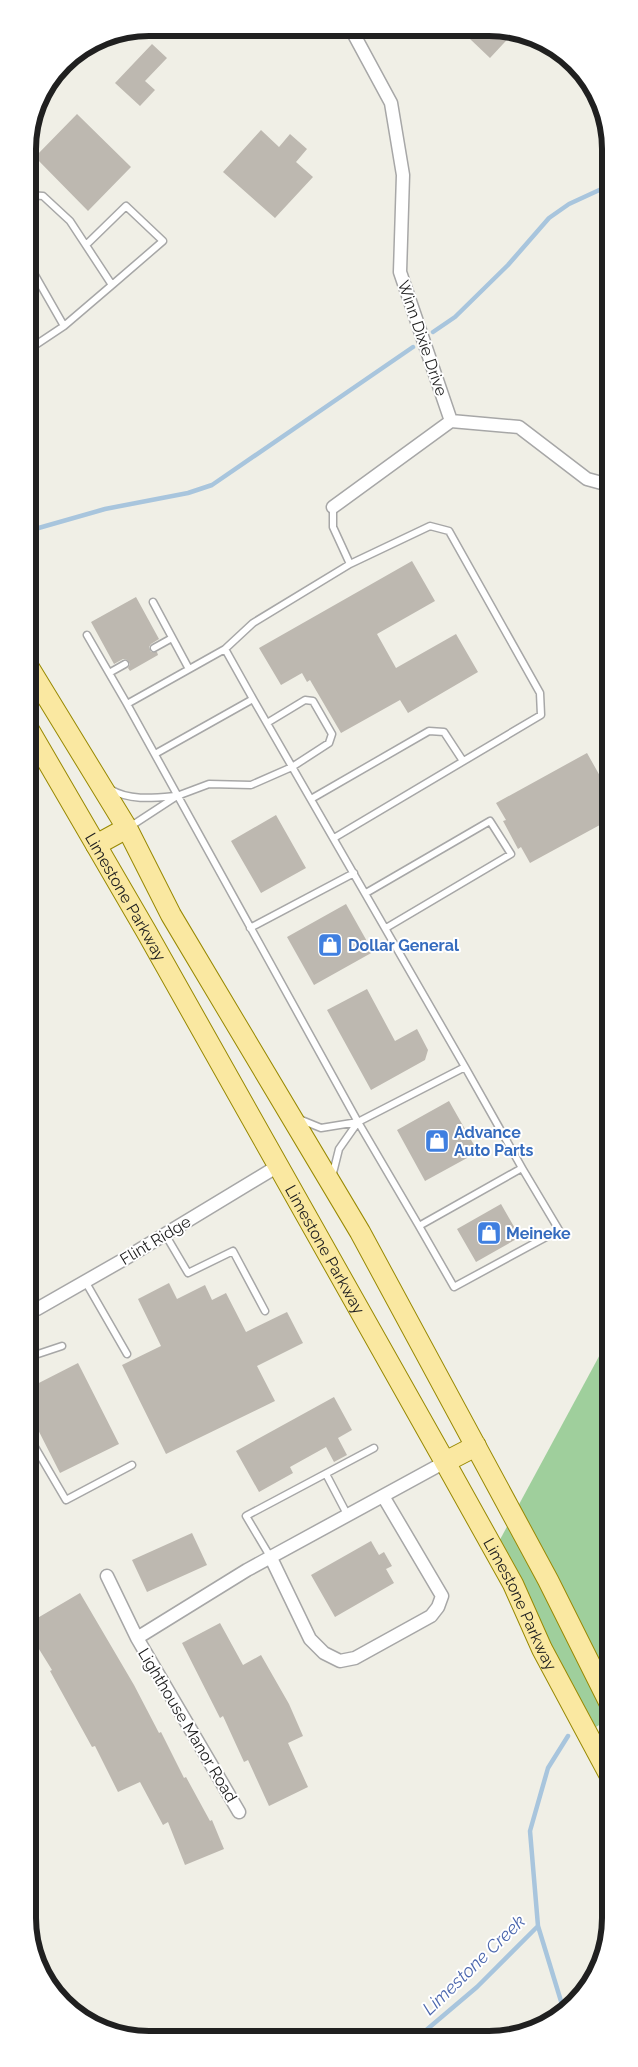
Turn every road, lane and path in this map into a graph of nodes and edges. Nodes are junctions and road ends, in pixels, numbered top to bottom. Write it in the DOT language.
graph roads {
  1 [pos="355,36"];
  2 [pos="36,196"];
  3 [pos="86,245"];
  4 [pos="36,277"];
  5 [pos="112,285"];
  6 [pos="64,326"];
  7 [pos="36,345"];
  8 [pos="451,421"];
  9 [pos="602,483"];
  10 [pos="333,507"];
  11 [pos="350,564"];
  12 [pos="152,602"];
  13 [pos="86,636"];
  14 [pos="172,638"];
  15 [pos="154,648"];
  16 [pos="225,650"];
  17 [pos="125,664"];
  18 [pos="189,669"];
  19 [pos="109,673"];
  20 [pos="36,679"];
  21 [pos="253,699"];
  22 [pos="126,704"];
  23 [pos="266,723"];
  24 [pos="36,742"];
  25 [pos="155,754"];
  26 [pos="463,761"];
  27 [pos="292,767"];
  28 [pos="99,783"];
  29 [pos="177,796"];
  30 [pos="311,799"];
  31 [pos="127,828"];
  32 [pos="334,838"];
  33 [pos="96,845"];
  34 [pos="354,873"];
  35 [pos="366,893"];
  36 [pos="250,928"];
  37 [pos="386,928"];
  38 [pos="465,1067"];
  39 [pos="291,1116"];
  40 [pos="358,1122"];
  41 [pos="278,1166"];
  42 [pos="522,1168"];
  43 [pos="331,1183"];
  44 [pos="419,1226"];
  45 [pos="165,1234"];
  46 [pos="85,1281"];
  47 [pos="36,1309"];
  48 [pos="265,1311"];
  49 [pos="62,1346"];
  50 [pos="127,1354"];
  51 [pos="36,1355"];
  52 [pos="476,1446"];
  53 [pos="374,1448"];
  54 [pos="36,1449"];
  55 [pos="445,1462"];
  56 [pos="132,1465"];
  57 [pos="326,1474"];
  58 [pos="382,1496"];
  59 [pos="348,1516"];
  60 [pos="271,1558"];
  61 [pos="108,1576"];
  62 [pos="136,1638"];
  63 [pos="602,1688"];
  64 [pos="602,1761"];
  65 [pos="239,1812"];
  1 -- 8 [label="street, Winn Dixie Drive"];
  2 -- 3 [label="lane"];
  3 -- 5 [label="lane"];
  3 -- 5 [label="lane"];
  4 -- 6 [label="lane"];
  5 -- 6 [label="lane"];
  6 -- 7 [label="lane"];
  8 -- 9 [label="street"];
  8 -- 10 [label="street"];
  10 -- 11 [label="lane"];
  11 -- 16 [label="lane"];
  11 -- 26 [label="lane"];
  12 -- 14 [label="lane"];
  13 -- 19 [label="lane"];
  14 -- 15 [label="lane"];
  14 -- 18 [label="lane"];
  16 -- 18 [label="lane"];
  16 -- 21 [label="lane"];
  17 -- 19 [label="lane"];
  18 -- 22 [label="lane"];
  19 -- 22 [label="lane"];
  20 -- 28 [label="main road, Limestone Parkway"];
  21 -- 23 [label="lane"];
  21 -- 25 [label="lane"];
  22 -- 25 [label="lane"];
  23 -- 27 [label="lane"];
  23 -- 27 [label="lane"];
  24 -- 33 [label="main road, Limestone Parkway"];
  25 -- 29 [label="lane"];
  26 -- 30 [label="lane"];
  26 -- 32 [label="lane"];
  27 -- 29 [label="lane"];
  27 -- 30 [label="lane"];
  28 -- 29 [label="lane"];
  28 -- 31 [label="main road, Limestone Parkway"];
  29 -- 31 [label="lane"];
  29 -- 36 [label="lane"];
  30 -- 32 [label="lane"];
  31 -- 33 [label="main road"];
  31 -- 39 [label="main road, Limestone Parkway"];
  32 -- 34 [label="lane"];
  33 -- 41 [label="main road, Limestone Parkway"];
  34 -- 35 [label="lane"];
  34 -- 36 [label="lane"];
  35 -- 37 [label="lane"];
  35 -- 37 [label="lane"];
  36 -- 40 [label="lane"];
  37 -- 38 [label="lane"];
  38 -- 40 [label="lane"];
  38 -- 42 [label="lane"];
  39 -- 40 [label="lane"];
  39 -- 43 [label="main road, Limestone Parkway"];
  40 -- 43 [label="lane"];
  40 -- 44 [label="lane"];
  41 -- 45 [label="street, Flint Ridge"];
  41 -- 55 [label="main road, Limestone Parkway"];
  42 -- 44 [label="lane"];
  42 -- 44 [label="lane"];
  43 -- 52 [label="main road, Limestone Parkway"];
  45 -- 46 [label="street, Flint Ridge"];
  45 -- 48 [label="lane"];
  46 -- 47 [label="street, Flint Ridge"];
  46 -- 50 [label="lane"];
  49 -- 51 [label="lane"];
  52 -- 55 [label="main road"];
  52 -- 63 [label="main road, Limestone Parkway"];
  53 -- 57 [label="lane"];
  54 -- 56 [label="lane"];
  55 -- 58 [label="street, Lighthouse Manor Road"];
  55 -- 64 [label="main road, Limestone Parkway"];
  57 -- 59 [label="lane"];
  57 -- 60 [label="lane"];
  58 -- 59 [label="street, Lighthouse Manor Road"];
  58 -- 60 [label="street"];
  59 -- 60 [label="street, Lighthouse Manor Road"];
  60 -- 62 [label="street, Lighthouse Manor Road"];
  61 -- 62 [label="street, Lighthouse Manor Road"];
  62 -- 65 [label="street, Lighthouse Manor Road"];
}
